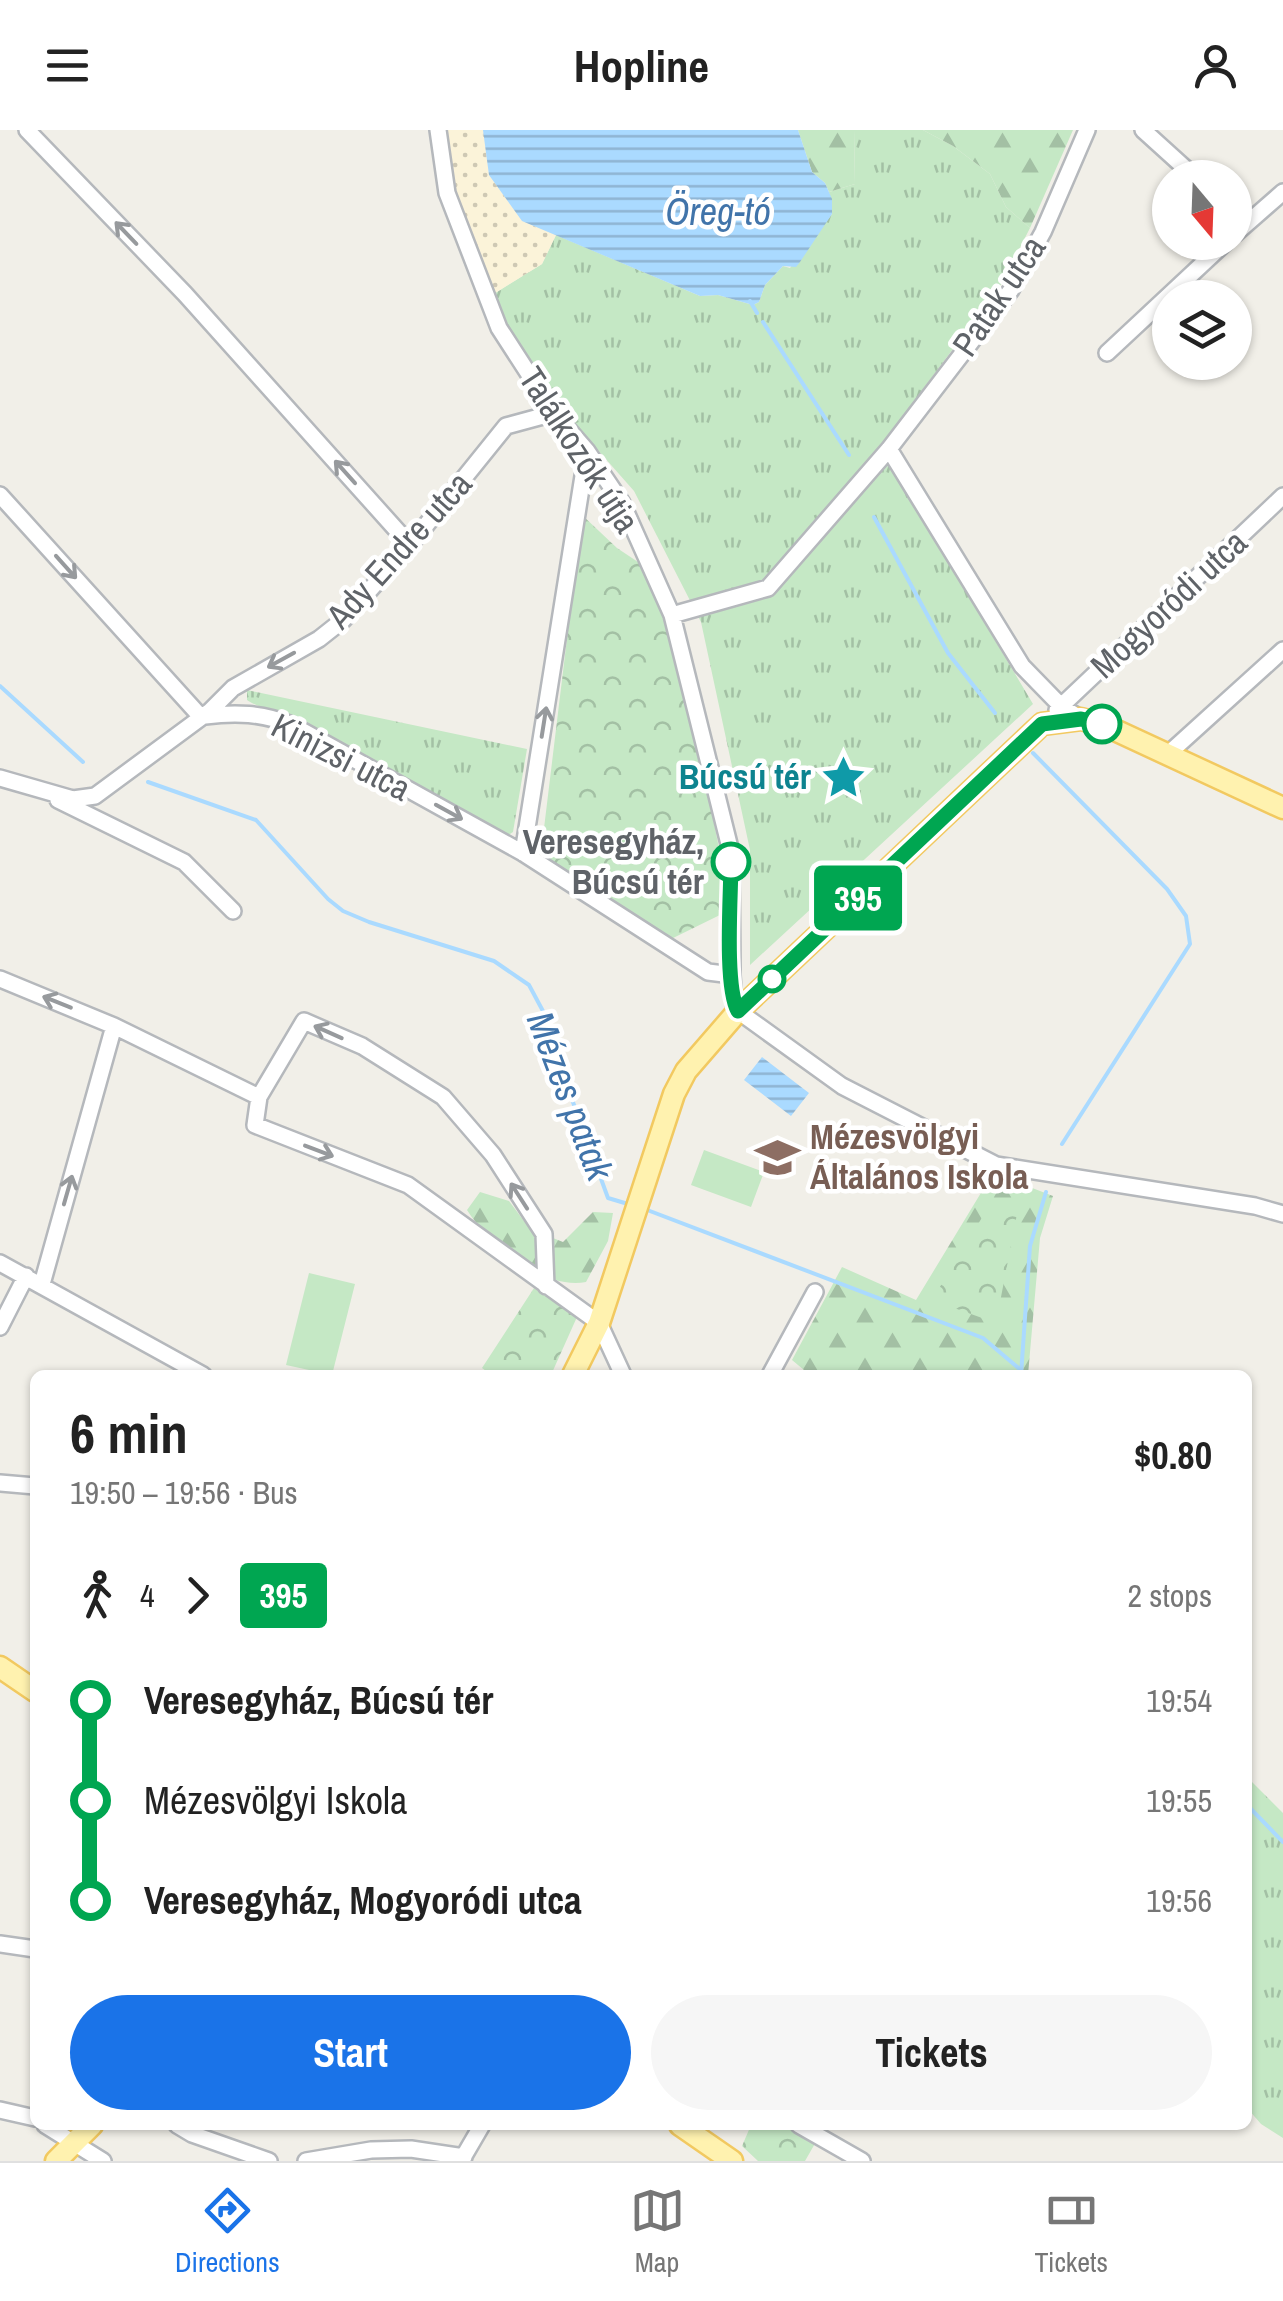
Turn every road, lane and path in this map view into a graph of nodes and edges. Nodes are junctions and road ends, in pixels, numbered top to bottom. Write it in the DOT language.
graph roads {
  1 [pos="27,130"];
  2 [pos="438,130"];
  3 [pos="1087,130"];
  4 [pos="1143,130"];
  5 [pos="1176,160"];
  6 [pos="1283,192"];
  7 [pos="1252,214"];
  8 [pos="1207,260"];
  9 [pos="1107,352"];
  10 [pos="554,413"];
  11 [pos="889,449"];
  12 [pos="588,451"];
  13 [pos="0,495"];
  14 [pos="1283,496"];
  15 [pos="410,545"];
  16 [pos="672,615"];
  17 [pos="1283,650"];
  18 [pos="1062,706"];
  19 [pos="201,716"];
  20 [pos="1081,719"];
  21 [pos="1042,724"];
  22 [pos="1167,755"];
  23 [pos="0,778"];
  24 [pos="37,788"];
  25 [pos="1283,808"];
  26 [pos="523,853"];
  27 [pos="233,911"];
  28 [pos="732,975"];
  29 [pos="0,979"];
  30 [pos="736,1007"];
  31 [pos="114,1026"];
  32 [pos="259,1097"];
  33 [pos="1283,1214"];
  34 [pos="0,1263"];
  35 [pos="26,1276"];
  36 [pos="42,1284"];
  37 [pos="546,1286"];
  38 [pos="815,1292"];
  39 [pos="599,1323"];
  40 [pos="0,1327"];
  41 [pos="194,1370"];
  42 [pos="576,1370"];
  43 [pos="621,1370"];
  44 [pos="773,1370"];
  45 [pos="0,1482"];
  46 [pos="30,1485"];
  47 [pos="0,1667"];
  48 [pos="30,1688"];
  49 [pos="0,1944"];
  50 [pos="30,1947"];
  51 [pos="0,2110"];
  52 [pos="30,2117"];
  53 [pos="53,2130"];
  54 [pos="87,2130"];
  55 [pos="185,2130"];
  56 [pos="479,2130"];
  57 [pos="687,2130"];
  58 [pos="808,2130"];
  59 [pos="74,2144"];
  60 [pos="463,2159"];
  61 [pos="56,2161"];
  62 [pos="103,2161"];
  63 [pos="269,2161"];
  64 [pos="306,2161"];
  65 [pos="732,2161"];
  66 [pos="862,2161"];
  15 -- 1 [label="street, one-way"];
  2 -- 10 [label="street, Találkozók útja"];
  3 -- 11 [label="street, Patak utca"];
  4 -- 5 [label="street"];
  6 -- 7 [label="street"];
  8 -- 9 [label="street"];
  10 -- 12 [label="street, Találkozók útja"];
  10 -- 15 [label="street, Ady Endre utca"];
  11 -- 16 [label="street, Patak utca"];
  11 -- 18 [label="street"];
  12 -- 16 [label="street, Találkozók útja"];
  26 -- 12 [label="street, one-way"];
  13 -- 19 [label="street, one-way"];
  14 -- 18 [label="street, Mogyoródi utca"];
  15 -- 19 [label="street, Ady Endre utca, one-way"];
  16 -- 28 [label="street, Találkozók útja"];
  17 -- 22 [label="street"];
  18 -- 20 [label="street"];
  18 -- 21 [label="street, Mogyoródi utca"];
  19 -- 24 [label="street, Ady Endre utca"];
  19 -- 26 [label="street, Kinizsi utca, one-way"];
  20 -- 21 [label="main road"];
  20 -- 22 [label="main road"];
  21 -- 30 [label="main road, Mogyoródi utca"];
  22 -- 25 [label="main road"];
  23 -- 24 [label="street"];
  24 -- 27 [label="street"];
  26 -- 28 [label="street, Kinizsi utca"];
  28 -- 30 [label="street, Találkozók útja"];
  31 -- 29 [label="street, one-way"];
  30 -- 33 [label="street"];
  30 -- 39 [label="main road, Mogyoródi utca"];
  31 -- 32 [label="street"];
  36 -- 31 [label="street, one-way"];
  32 -- 37 [label="street, one-way"];
  37 -- 32 [label="street, one-way"];
  34 -- 35 [label="street"];
  35 -- 36 [label="street"];
  35 -- 40 [label="street"];
  36 -- 41 [label="street"];
  37 -- 39 [label="street"];
  38 -- 44 [label="street"];
  39 -- 42 [label="main road, Mogyoródi utca"];
  39 -- 43 [label="street"];
  45 -- 46 [label="street"];
  47 -- 48 [label="main road"];
  49 -- 50 [label="street"];
  51 -- 52 [label="street"];
  53 -- 59 [label="street"];
  54 -- 59 [label="main road"];
  55 -- 63 [label="street"];
  56 -- 60 [label="street"];
  57 -- 65 [label="main road"];
  58 -- 66 [label="street"];
  59 -- 61 [label="main road"];
  59 -- 62 [label="street"];
  60 -- 64 [label="street"];
}
